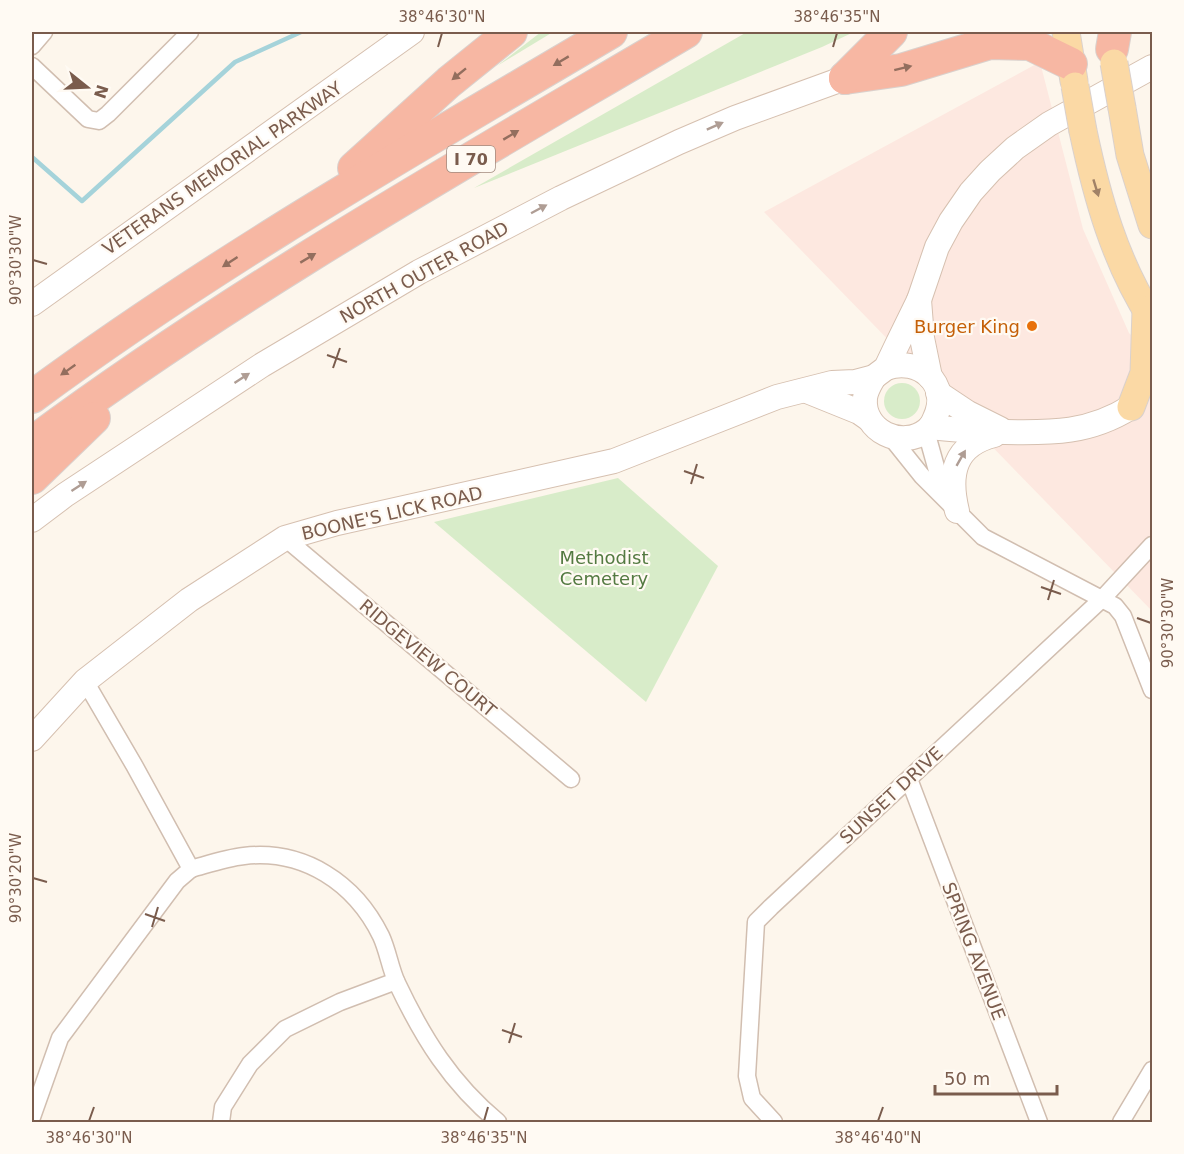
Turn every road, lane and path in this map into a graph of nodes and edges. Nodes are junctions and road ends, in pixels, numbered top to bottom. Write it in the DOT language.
graph roads {
  1 [pos="44,32"];
  2 [pos="190,32"];
  3 [pos="412,32"];
  4 [pos="511,32"];
  5 [pos="611,32"];
  6 [pos="686,32"];
  7 [pos="891,32"];
  8 [pos="1066,32"];
  9 [pos="1113,44"];
  10 [pos="32,46"];
  11 [pos="32,66"];
  12 [pos="1152,67"];
  13 [pos="1073,75"];
  14 [pos="845,78"];
  15 [pos="297,219"];
  16 [pos="1152,225"];
  17 [pos="919,300"];
  18 [pos="32,304"];
  19 [pos="1149,314"];
  20 [pos="161,352"];
  21 [pos="880,372"];
  22 [pos="934,385"];
  23 [pos="807,391"];
  24 [pos="32,397"];
  25 [pos="1142,405"];
  26 [pos="869,419"];
  27 [pos="928,429"];
  28 [pos="1005,432"];
  29 [pos="890,436"];
  30 [pos="32,444"];
  31 [pos="32,478"];
  32 [pos="950,504"];
  33 [pos="32,520"];
  34 [pos="285,538"];
  35 [pos="1152,545"];
  36 [pos="1103,598"];
  37 [pos="85,681"];
  38 [pos="1152,690"];
  39 [pos="32,739"];
  40 [pos="571,779"];
  41 [pos="909,779"];
  42 [pos="191,869"];
  43 [pos="396,981"];
  44 [pos="1152,1070"];
  45 [pos="32,1117"];
  46 [pos="221,1122"];
  47 [pos="498,1122"];
  48 [pos="774,1122"];
  49 [pos="1039,1122"];
  50 [pos="1121,1122"];
  1 -- 10 [label="street"];
  2 -- 11 [label="street"];
  3 -- 18 [label="street, VETERANS MEMORIAL PARKWAY"];
  4 -- 15 [label="highway, one-way"];
  5 -- 15 [label="highway, I 70, one-way"];
  20 -- 6 [label="highway, I 70, one-way"];
  7 -- 14 [label="highway"];
  8 -- 13 [label="main road"];
  9 -- 16 [label="main road, bridge"];
  12 -- 17 [label="street"];
  14 -- 13 [label="highway, one-way"];
  13 -- 19 [label="main road, one-way, bridge"];
  33 -- 14 [label="street, NORTH OUTER ROAD, one-way"];
  15 -- 24 [label="highway, I 70, one-way"];
  17 -- 21 [label="street"];
  17 -- 22 [label="street"];
  19 -- 25 [label="main road"];
  20 -- 30 [label="highway, I 70"];
  20 -- 31 [label="highway"];
  21 -- 22 [label="street"];
  21 -- 23 [label="street, BOONE'S LICK ROAD"];
  21 -- 26 [label="street"];
  22 -- 27 [label="street"];
  22 -- 28 [label="street"];
  23 -- 26 [label="street"];
  23 -- 34 [label="street, BOONE'S LICK ROAD"];
  25 -- 28 [label="street"];
  26 -- 29 [label="street"];
  27 -- 28 [label="street"];
  27 -- 29 [label="street"];
  27 -- 32 [label="street"];
  32 -- 28 [label="street, one-way"];
  29 -- 32 [label="street"];
  32 -- 36 [label="street"];
  34 -- 37 [label="street, BOONE'S LICK ROAD"];
  34 -- 40 [label="street, RIDGEVIEW COURT"];
  35 -- 36 [label="street, SUNSET DRIVE"];
  36 -- 38 [label="street"];
  36 -- 41 [label="street, SUNSET DRIVE"];
  37 -- 39 [label="street, BOONE'S LICK ROAD"];
  37 -- 42 [label="street"];
  41 -- 48 [label="street, SUNSET DRIVE"];
  41 -- 49 [label="street, SPRING AVENUE"];
  42 -- 43 [label="street"];
  42 -- 45 [label="street"];
  43 -- 46 [label="street"];
  43 -- 47 [label="street"];
  44 -- 50 [label="street"];
}
